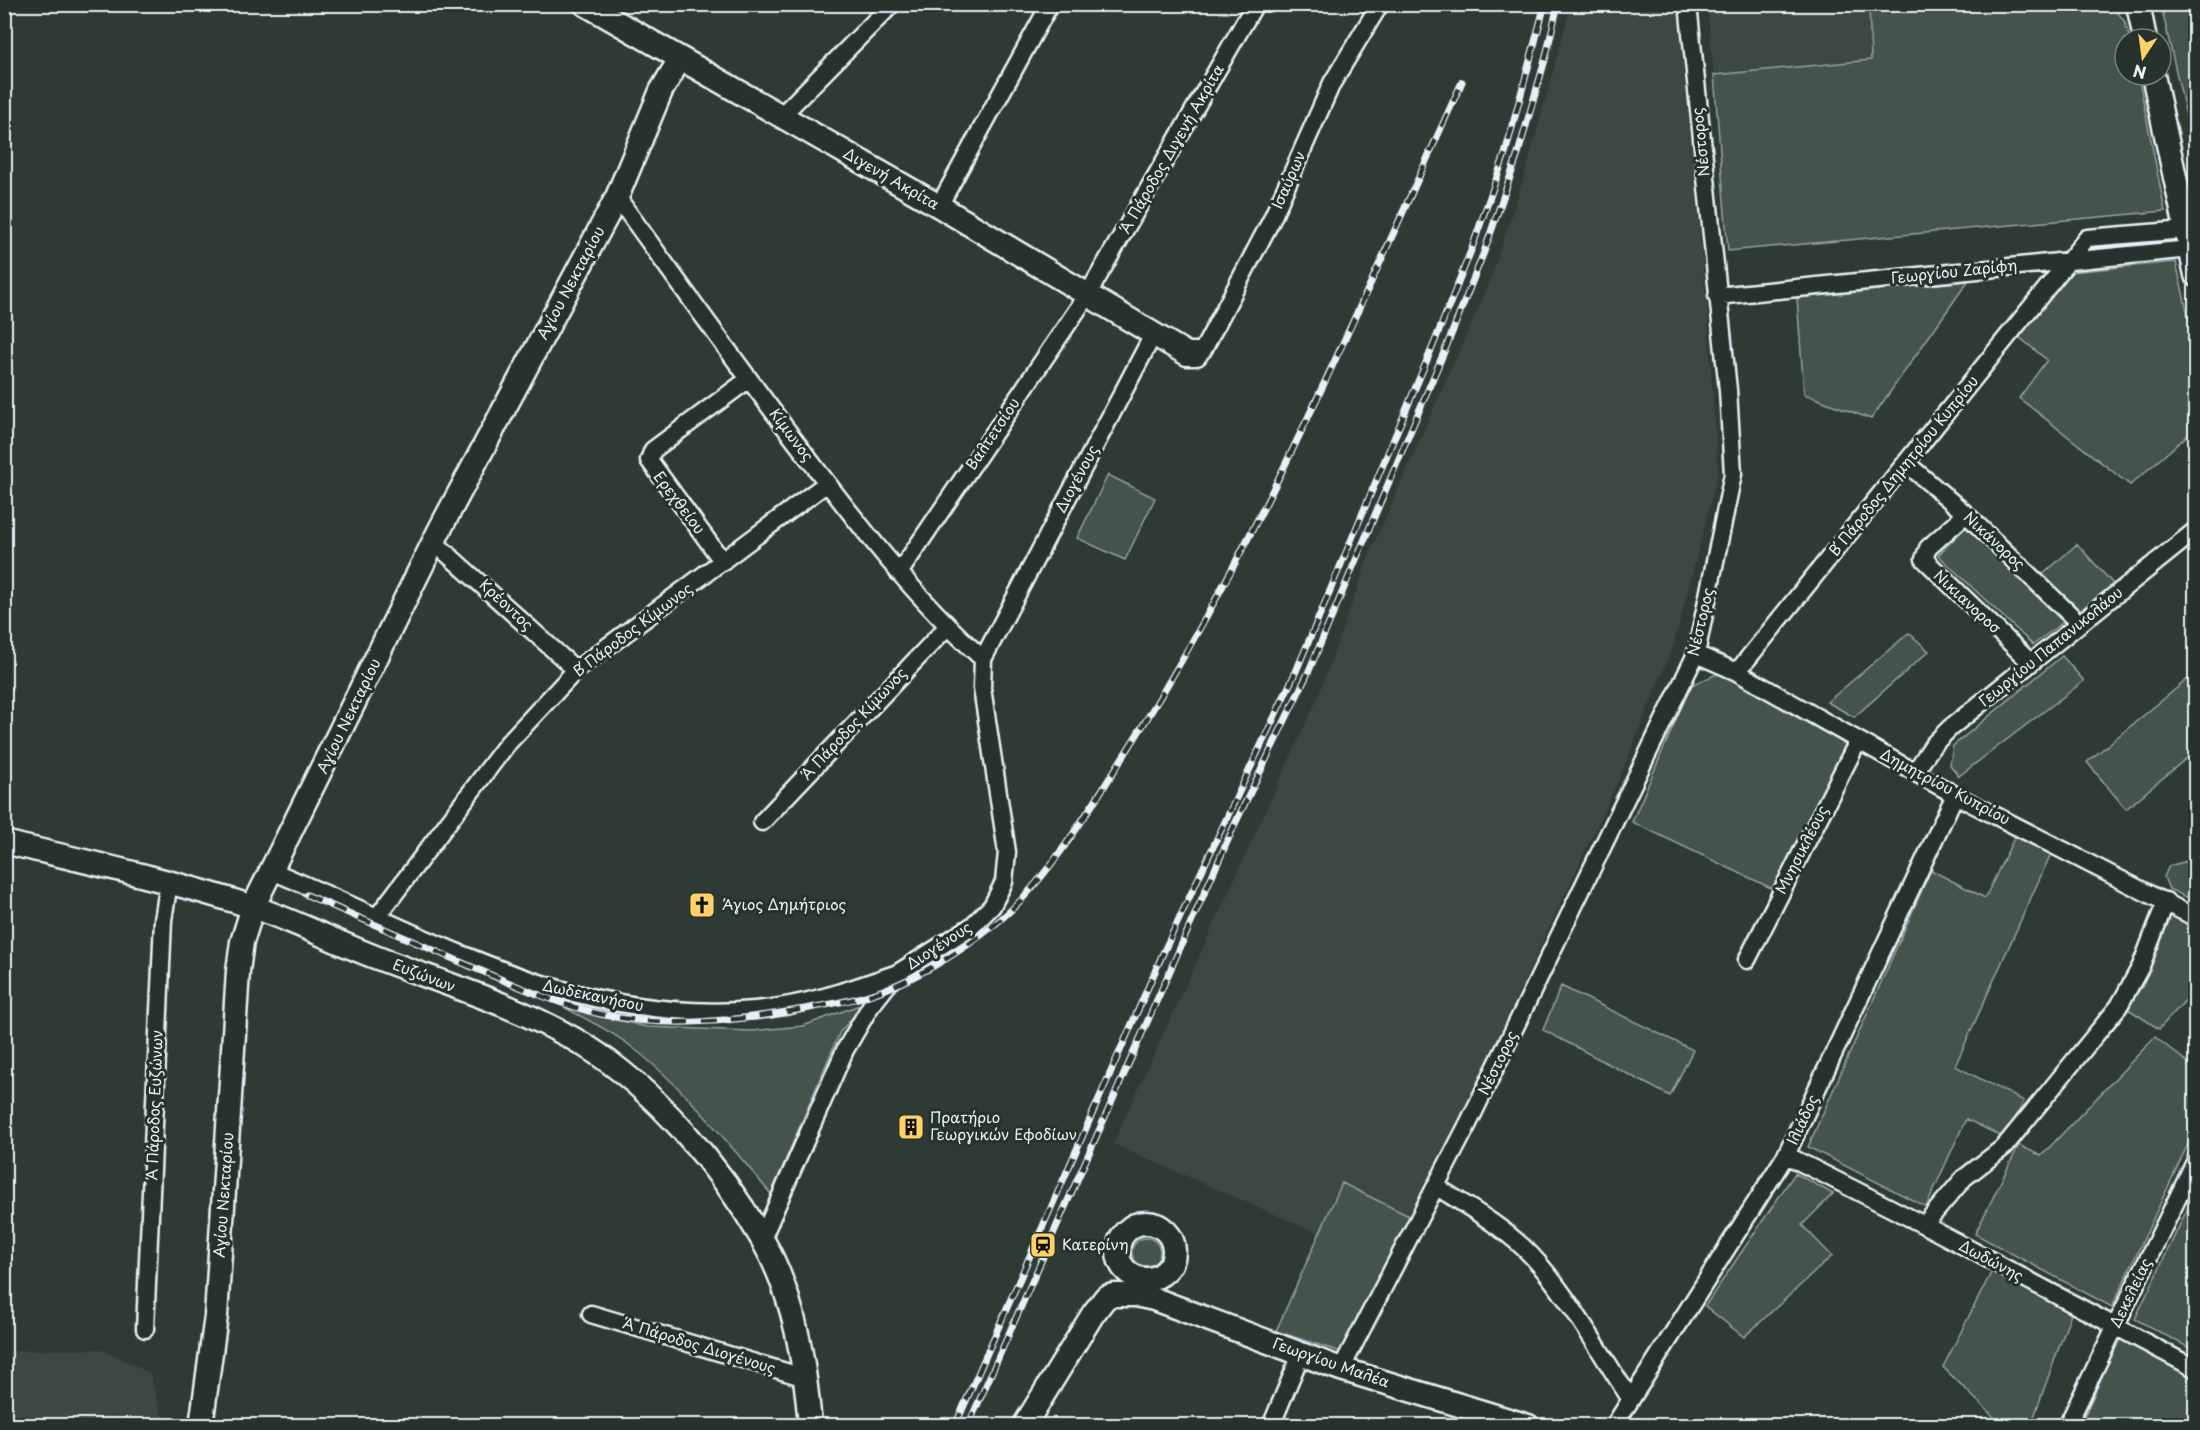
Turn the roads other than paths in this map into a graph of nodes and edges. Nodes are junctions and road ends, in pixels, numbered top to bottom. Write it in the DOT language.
graph roads {
  1 [pos="585,4"];
  2 [pos="892,4"];
  3 [pos="1050,4"];
  4 [pos="1256,4"];
  5 [pos="1688,4"];
  6 [pos="2138,4"];
  7 [pos="1378,5"];
  8 [pos="2143,27"];
  9 [pos="680,59"];
  10 [pos="2156,87"];
  11 [pos="781,116"];
  12 [pos="616,197"];
  13 [pos="939,206"];
  14 [pos="2188,239"];
  15 [pos="2071,260"];
  16 [pos="2196,275"];
  17 [pos="1088,294"];
  18 [pos="1717,296"];
  19 [pos="1154,333"];
  20 [pos="1196,354"];
  21 [pos="749,380"];
  22 [pos="1906,463"];
  23 [pos="827,483"];
  24 [pos="1966,514"];
  25 [pos="2196,530"];
  26 [pos="434,542"];
  27 [pos="723,562"];
  28 [pos="898,573"];
  29 [pos="2079,623"];
  30 [pos="947,627"];
  31 [pos="1696,654"];
  32 [pos="983,659"];
  33 [pos="2030,662"];
  34 [pos="576,670"];
  35 [pos="1737,672"];
  36 [pos="1858,741"];
  37 [pos="1915,772"];
  38 [pos="1955,795"];
  39 [pos="762,822"];
  40 [pos="4,842"];
  41 [pos="272,871"];
  42 [pos="169,882"];
  43 [pos="2166,901"];
  44 [pos="253,907"];
  45 [pos="377,917"];
  46 [pos="2196,918"];
  47 [pos="1747,960"];
  48 [pos="896,974"];
  49 [pos="1786,1155"];
  50 [pos="2196,1160"];
  51 [pos="1437,1187"];
  52 [pos="1924,1225"];
  53 [pos="762,1239"];
  54 [pos="1127,1272"];
  55 [pos="1162,1274"];
  56 [pos="1136,1295"];
  57 [pos="1171,1304"];
  58 [pos="591,1314"];
  59 [pos="2115,1326"];
  60 [pos="145,1329"];
  61 [pos="1301,1354"];
  62 [pos="1341,1369"];
  63 [pos="2196,1369"];
  64 [pos="806,1378"];
  65 [pos="1630,1398"];
  66 [pos="1477,1418"];
  67 [pos="201,1425"];
  68 [pos="810,1425"];
  69 [pos="1024,1425"];
  70 [pos="1270,1425"];
  71 [pos="1528,1425"];
  72 [pos="1614,1425"];
  73 [pos="2067,1425"];
  1 -- 9 [label="street, Διγενή Ακρίτα"];
  2 -- 11 [label="street"];
  3 -- 13 [label="street"];
  4 -- 17 [label="street, Α΄ Πάροδος Διγενή Ακρίτα"];
  5 -- 18 [label="street, Νέστορος"];
  6 -- 8 [label="street"];
  7 -- 20 [label="street, Ισαύρων"];
  9 -- 11 [label="street, Διγενή Ακρίτα"];
  9 -- 12 [label="street, Αγίου Νεκταρίου"];
  10 -- 14 [label="street"];
  11 -- 13 [label="street, Διγενή Ακρίτα"];
  12 -- 21 [label="street, Κίμωνος"];
  12 -- 26 [label="street, Αγίου Νεκταρίου"];
  13 -- 17 [label="street, Διγενή Ακρίτα"];
  14 -- 15 [label="street, Γεωργίου Ζαρίφη"];
  14 -- 15 [label="street, Β΄ Πάροδος Δημητρίου Κυπρίου"];
  14 -- 16 [label="street"];
  15 -- 18 [label="street, Γεωργίου Ζαρίφη"];
  15 -- 22 [label="street, Β΄ Πάροδος Δημητρίου Κυπρίου"];
  17 -- 19 [label="street, Διγενή Ακρίτα"];
  17 -- 28 [label="street, Βαλτετσίου"];
  18 -- 31 [label="street, Νέστορος"];
  19 -- 20 [label="street, Διγενή Ακρίτα"];
  19 -- 32 [label="street, Διογένους"];
  21 -- 23 [label="street, Κίμωνος"];
  21 -- 27 [label="street, Ερεχθείου"];
  22 -- 24 [label="street, Νικάνορος"];
  22 -- 35 [label="street, Β΄ Πάροδος Δημητρίου Κυπρίου"];
  23 -- 27 [label="street, Β΄ Πάροδος Κίμωνος"];
  23 -- 28 [label="street, Κίμωνος"];
  24 -- 29 [label="street, Νικάνορος"];
  24 -- 33 [label="street, Νικιανοροσ"];
  25 -- 29 [label="street, Γεωργίου Παπανικολάου"];
  26 -- 34 [label="street, Κρέοντος"];
  26 -- 41 [label="street, Αγίου Νεκταρίου"];
  27 -- 34 [label="street, Β΄ Πάροδος Κίμωνος"];
  28 -- 30 [label="street, Κίμωνος"];
  29 -- 33 [label="street, Γεωργίου Παπανικολάου"];
  30 -- 32 [label="street, Κίμωνος"];
  30 -- 39 [label="street, Α΄ Πάροδος Κίμωνος"];
  31 -- 35 [label="street, Δημητρίου Κυπρίου"];
  31 -- 51 [label="street, Νέστορος"];
  32 -- 48 [label="street, Διογένους"];
  33 -- 37 [label="street, Γεωργίου Παπανικολάου"];
  34 -- 45 [label="street, Β΄ Πάροδος Κίμωνος"];
  35 -- 36 [label="street, Δημητρίου Κυπρίου"];
  36 -- 37 [label="street, Δημητρίου Κυπρίου"];
  36 -- 47 [label="street, Μνησικλέους"];
  37 -- 38 [label="street, Δημητρίου Κυπρίου"];
  38 -- 43 [label="street, Δημητρίου Κυπρίου"];
  38 -- 49 [label="street, Ιλιάδος"];
  40 -- 42 [label="street, Ευζώνων"];
  41 -- 44 [label="street, Αγίου Νεκταρίου"];
  41 -- 45 [label="street, Δωδεκανήσου"];
  42 -- 44 [label="street, Ευζώνων"];
  42 -- 60 [label="street, Α΄ Πάροδος Ευζώνων"];
  43 -- 46 [label="street, Δημητρίου Κυπρίου"];
  43 -- 52 [label="street"];
  44 -- 53 [label="street, Ευζώνων"];
  44 -- 67 [label="street, Αγίου Νεκταρίου"];
  45 -- 48 [label="street, Δωδεκανήσου"];
  48 -- 53 [label="street, Διογένους"];
  49 -- 52 [label="street, Δωδώνης"];
  49 -- 65 [label="street, Ιλιάδος"];
  50 -- 59 [label="street, Δεκελείας"];
  51 -- 62 [label="street, Νέστορος"];
  51 -- 65 [label="street"];
  52 -- 59 [label="street, Δωδώνης"];
  53 -- 64 [label="street"];
  54 -- 55 [label="street"];
  54 -- 55 [label="street"];
  54 -- 56 [label="street"];
  55 -- 56 [label="street"];
  55 -- 57 [label="street"];
  56 -- 57 [label="street, Γεωργίου Μαλέα"];
  56 -- 69 [label="street, Γεωργίου Μαλέα"];
  57 -- 61 [label="street, Γεωργίου Μαλέα"];
  58 -- 64 [label="street, Α΄ Πάροδος Διογένους"];
  59 -- 63 [label="street, Δωδώνης"];
  59 -- 73 [label="street, Δεκελείας"];
  61 -- 62 [label="street, Γεωργίου Μαλέα"];
  61 -- 70 [label="street"];
  62 -- 66 [label="street, Γεωργίου Μαλέα"];
  64 -- 68 [label="street"];
  65 -- 72 [label="street, Ιλιάδος"];
  66 -- 71 [label="street, Γεωργίου Μαλέα"];
}
